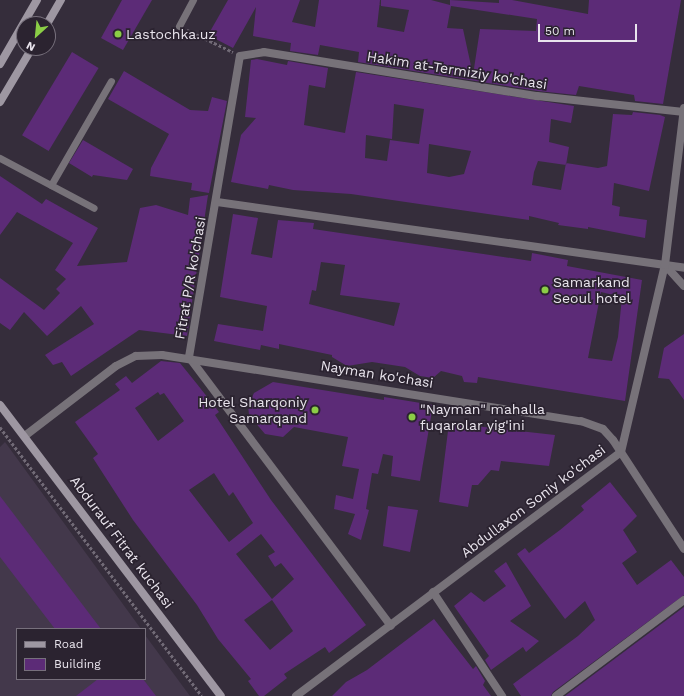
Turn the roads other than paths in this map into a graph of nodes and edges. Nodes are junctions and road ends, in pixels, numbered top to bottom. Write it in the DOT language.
graph roads {
  1 [pos="37,0"];
  2 [pos="61,0"];
  3 [pos="193,0"];
  4 [pos="51,16"];
  5 [pos="178,26"];
  6 [pos="27,56"];
  7 [pos="240,56"];
  8 [pos="0,64"];
  9 [pos="111,81"];
  10 [pos="0,102"];
  11 [pos="684,110"];
  12 [pos="0,158"];
  13 [pos="51,185"];
  14 [pos="217,202"];
  15 [pos="94,208"];
  16 [pos="665,264"];
  17 [pos="684,268"];
  18 [pos="684,286"];
  19 [pos="189,357"];
  20 [pos="0,405"];
  21 [pos="26,435"];
  22 [pos="621,452"];
  23 [pos="684,549"];
  24 [pos="434,592"];
  25 [pos="684,600"];
  26 [pos="391,626"];
  27 [pos="221,696"];
  28 [pos="296,696"];
  29 [pos="502,696"];
  30 [pos="556,696"];
  1 -- 8 [label="street"];
  2 -- 4 [label="street"];
  3 -- 5 [label="lane"];
  6 -- 10 [label="street"];
  7 -- 11 [label="street, Hakim at-Termiziy ko'chasi"];
  7 -- 14 [label="street, Fitrat P/R ko'chasi"];
  9 -- 13 [label="lane"];
  11 -- 16 [label="street, Abdullaxon Soniy ko'chasi"];
  12 -- 13 [label="lane"];
  13 -- 15 [label="lane"];
  14 -- 16 [label="street"];
  14 -- 19 [label="street, Fitrat P/R ko'chasi"];
  16 -- 17 [label="street"];
  16 -- 18 [label="street"];
  16 -- 22 [label="street, Abdullaxon Soniy ko'chasi"];
  19 -- 21 [label="street, Nayman ko'chasi"];
  19 -- 22 [label="street, Nayman ko'chasi"];
  19 -- 26 [label="street"];
  20 -- 21 [label="street, Abdurauf Fitrat kuchasi"];
  21 -- 27 [label="street, Abdurauf Fitrat kuchasi"];
  22 -- 23 [label="street, Nayman ko'chasi"];
  22 -- 24 [label="street, Abdullaxon Soniy ko'chasi"];
  24 -- 26 [label="street, Abdullaxon Soniy ko'chasi"];
  24 -- 29 [label="street"];
  25 -- 30 [label="street"];
  26 -- 28 [label="street, Abdullaxon Soniy ko'chasi"];
}
